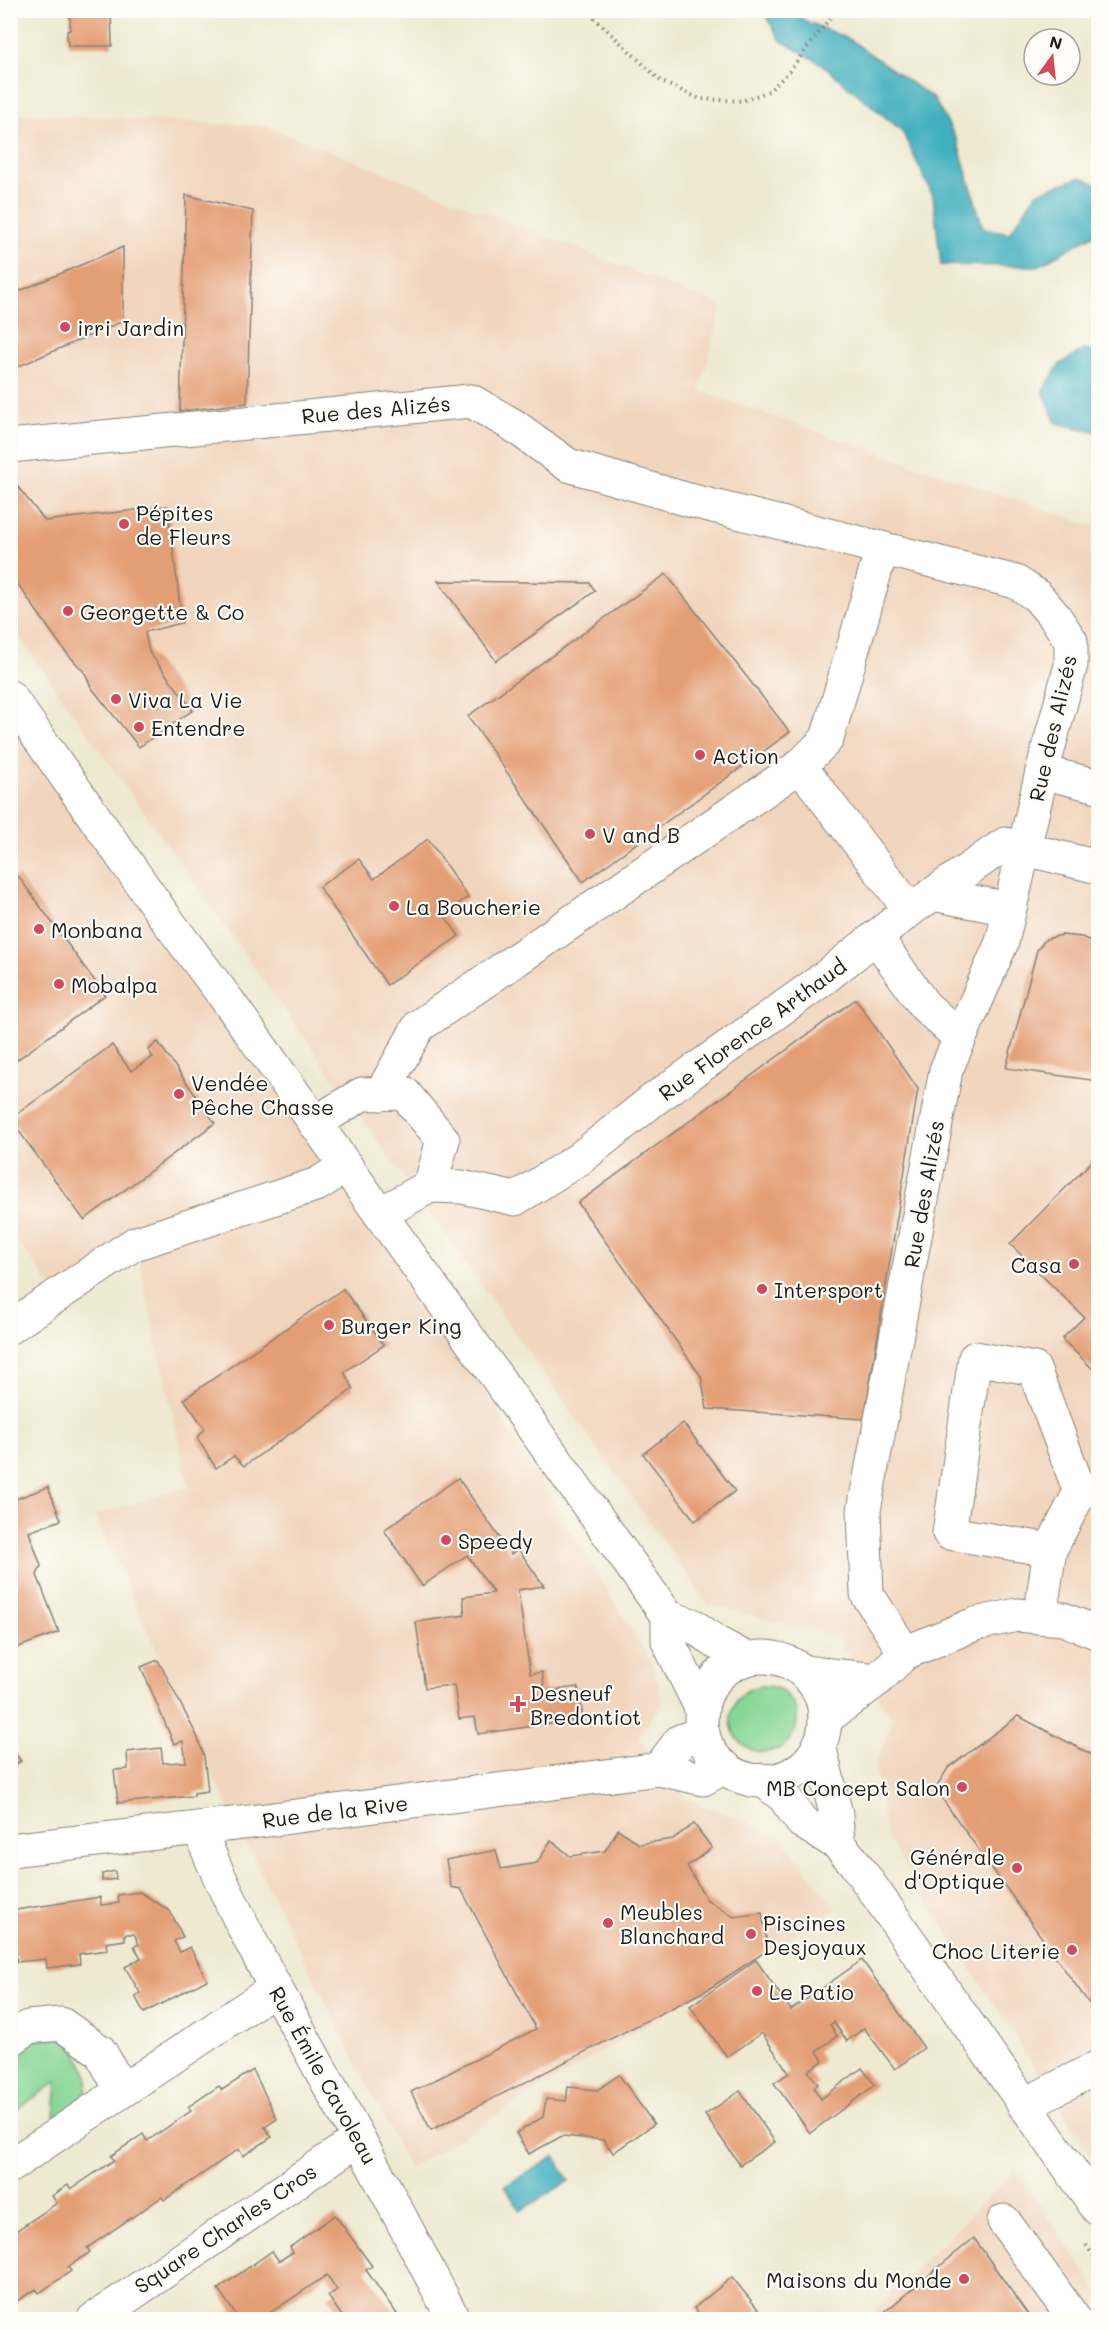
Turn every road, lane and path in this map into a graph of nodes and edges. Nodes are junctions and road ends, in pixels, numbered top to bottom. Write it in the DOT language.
graph roads {
  1 [pos="578,10"];
  2 [pos="836,10"];
  3 [pos="10,446"];
  4 [pos="882,548"];
  5 [pos="10,697"];
  6 [pos="800,766"];
  7 [pos="1042,772"];
  8 [pos="1098,786"];
  9 [pos="1023,848"];
  10 [pos="1098,867"];
  11 [pos="921,902"];
  12 [pos="1009,909"];
  13 [pos="876,937"];
  14 [pos="960,1038"];
  15 [pos="381,1094"];
  16 [pos="315,1123"];
  17 [pos="346,1166"];
  18 [pos="430,1186"];
  19 [pos="380,1214"];
  20 [pos="10,1327"];
  21 [pos="1050,1550"];
  22 [pos="669,1617"];
  23 [pos="1040,1617"];
  24 [pos="1098,1633"];
  25 [pos="905,1653"];
  26 [pos="747,1659"];
  27 [pos="803,1672"];
  28 [pos="878,1680"];
  29 [pos="702,1722"];
  30 [pos="822,1732"];
  31 [pos="725,1767"];
  32 [pos="659,1769"];
  33 [pos="763,1780"];
  34 [pos="199,1828"];
  35 [pos="838,1844"];
  36 [pos="10,1850"];
  37 [pos="276,1988"];
  38 [pos="10,2040"];
  39 [pos="1098,2067"];
  40 [pos="122,2091"];
  41 [pos="1024,2106"];
  42 [pos="359,2139"];
  43 [pos="10,2166"];
  44 [pos="1098,2209"];
  45 [pos="1004,2221"];
  46 [pos="93,2319"];
  47 [pos="454,2319"];
  48 [pos="1075,2319"];
  1 -- 2 [label="path"];
  3 -- 4 [label="street, Rue des Alizés"];
  4 -- 6 [label="street"];
  4 -- 7 [label="street, Rue des Alizés"];
  5 -- 16 [label="street"];
  6 -- 11 [label="street"];
  6 -- 15 [label="street"];
  7 -- 8 [label="street"];
  7 -- 9 [label="street, Rue des Alizés"];
  9 -- 10 [label="street, Rue Florence Arthaud"];
  9 -- 11 [label="street, Rue Florence Arthaud"];
  9 -- 12 [label="street, Rue des Alizés"];
  11 -- 12 [label="street"];
  11 -- 13 [label="street, Rue Florence Arthaud"];
  12 -- 14 [label="street, Rue des Alizés"];
  13 -- 14 [label="street"];
  13 -- 18 [label="street, Rue Florence Arthaud"];
  14 -- 25 [label="street, Rue des Alizés"];
  15 -- 16 [label="street"];
  15 -- 18 [label="street"];
  16 -- 17 [label="street"];
  17 -- 19 [label="street"];
  17 -- 20 [label="street"];
  18 -- 19 [label="street"];
  19 -- 22 [label="street"];
  21 -- 21 [label="street"];
  21 -- 23 [label="street"];
  22 -- 26 [label="street"];
  22 -- 29 [label="street"];
  23 -- 24 [label="street"];
  23 -- 25 [label="street"];
  25 -- 28 [label="street"];
  26 -- 27 [label="street"];
  26 -- 29 [label="street"];
  27 -- 28 [label="street"];
  27 -- 30 [label="street"];
  28 -- 30 [label="street"];
  29 -- 31 [label="street"];
  29 -- 32 [label="street"];
  30 -- 33 [label="street"];
  30 -- 35 [label="street"];
  31 -- 32 [label="street"];
  31 -- 33 [label="street"];
  32 -- 34 [label="street, Rue de la Rive"];
  33 -- 35 [label="street"];
  34 -- 36 [label="street, Rue de la Rive"];
  34 -- 37 [label="street, Rue Émile Cavoleau"];
  35 -- 41 [label="street"];
  37 -- 40 [label="street"];
  37 -- 42 [label="street, Rue Émile Cavoleau"];
  38 -- 40 [label="street"];
  39 -- 41 [label="street"];
  40 -- 43 [label="street"];
  41 -- 44 [label="street"];
  42 -- 46 [label="street, Square Charles Cros"];
  42 -- 47 [label="street, Rue Émile Cavoleau"];
  45 -- 48 [label="street"];
}
